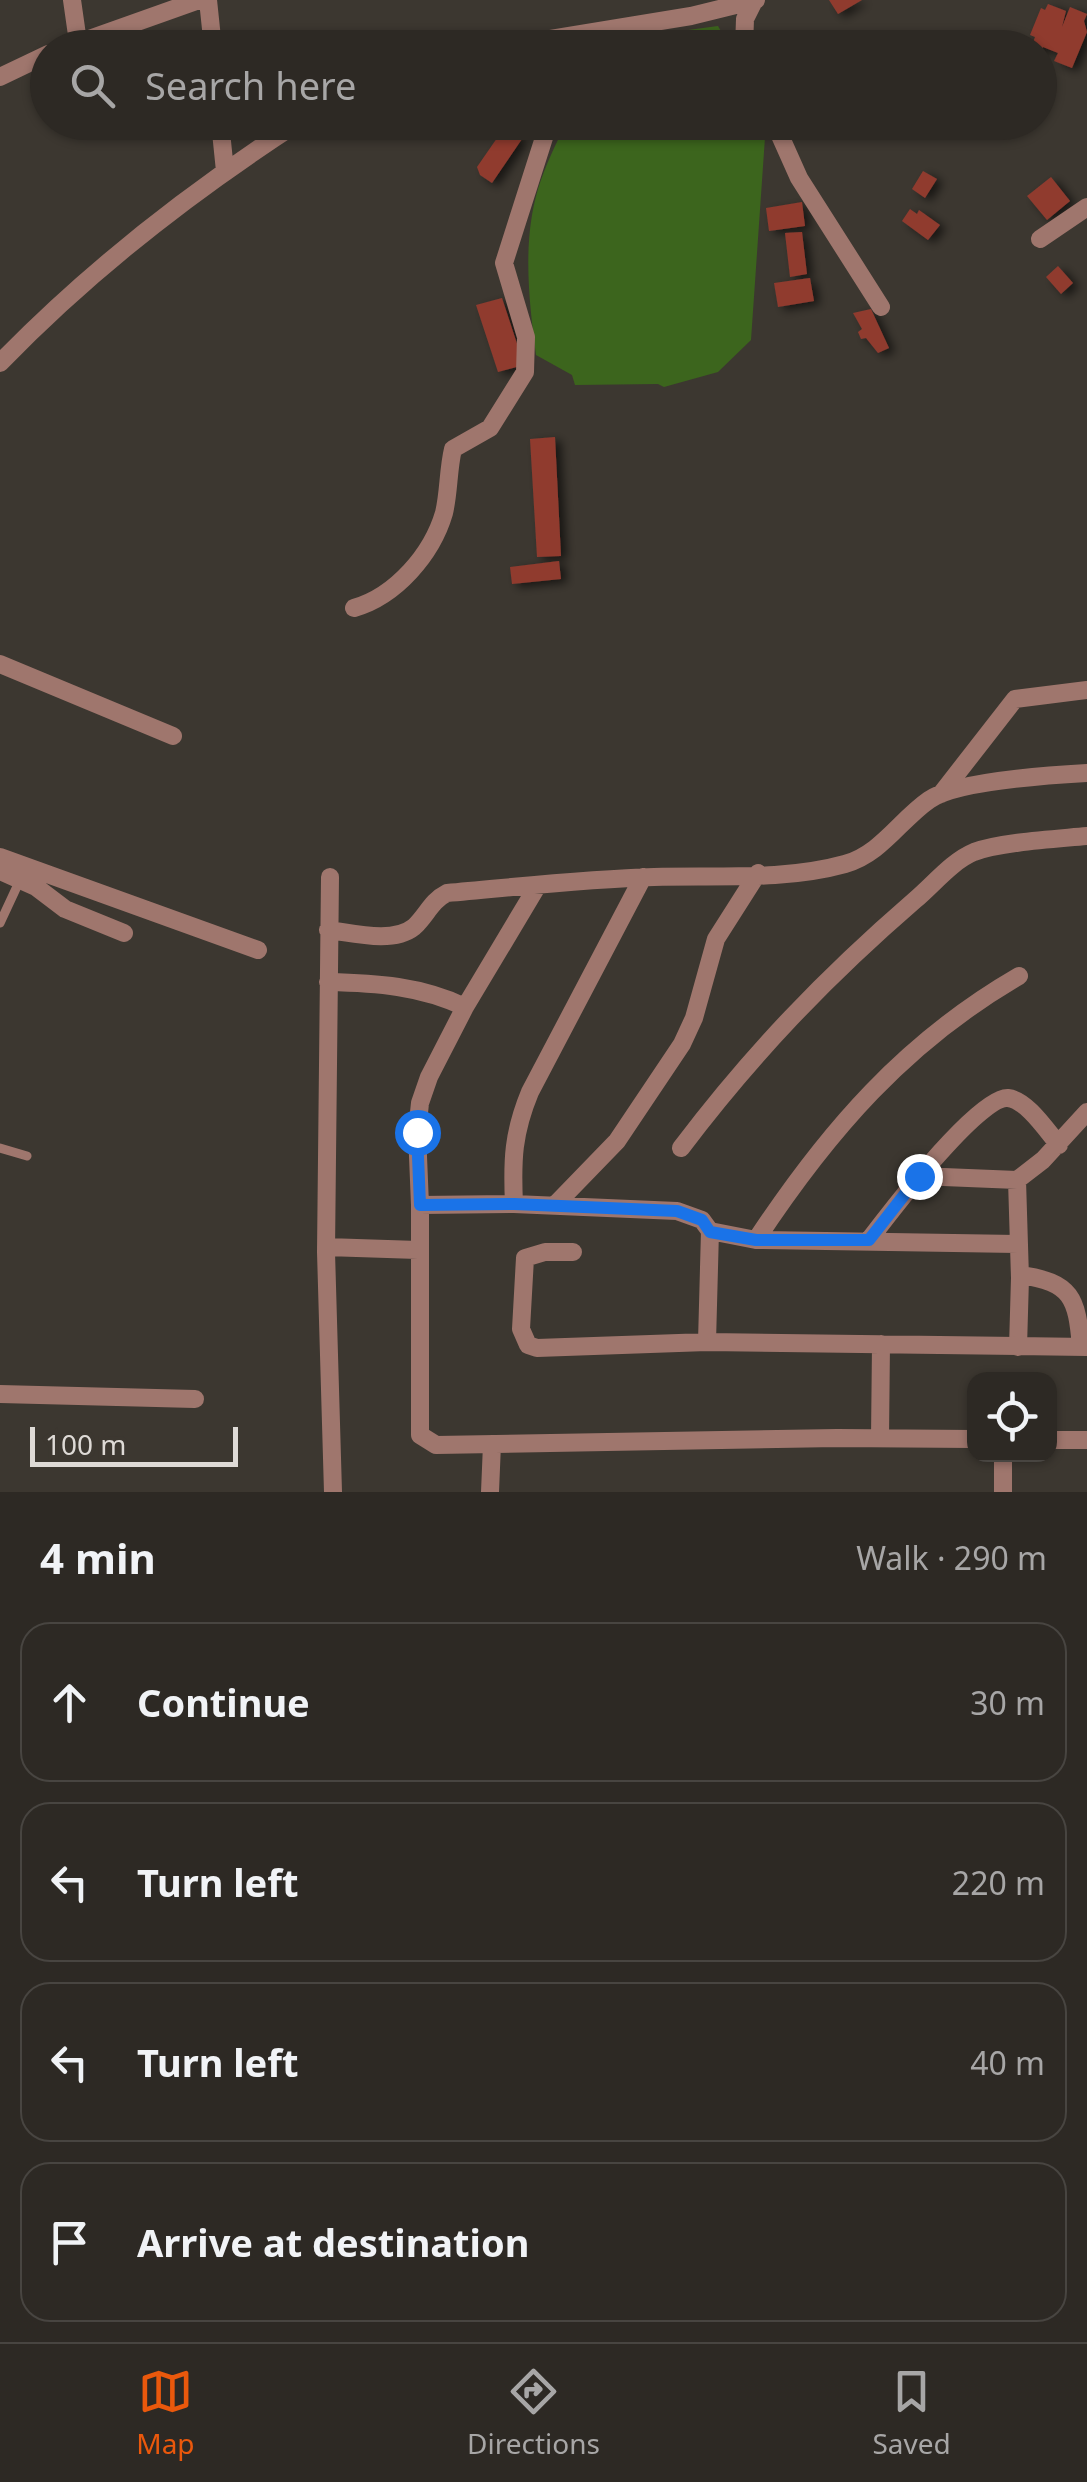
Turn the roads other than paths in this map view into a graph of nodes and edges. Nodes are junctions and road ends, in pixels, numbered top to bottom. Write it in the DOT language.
graph roads {
  1 [pos="72,0"];
  2 [pos="199,0"];
  3 [pos="208,0"];
  4 [pos="755,0"];
  5 [pos="71,30"];
  6 [pos="114,30"];
  7 [pos="211,30"];
  8 [pos="625,30"];
  9 [pos="745,30"];
  10 [pos="30,63"];
  11 [pos="0,77"];
  12 [pos="222,140"];
  13 [pos="272,140"];
  14 [pos="543,140"];
  15 [pos="782,140"];
  16 [pos="225,171"];
  17 [pos="1087,207"];
  18 [pos="1040,239"];
  19 [pos="882,308"];
  20 [pos="0,362"];
  21 [pos="354,608"];
  22 [pos="0,664"];
  23 [pos="1087,690"];
  24 [pos="174,736"];
  25 [pos="1087,772"];
  26 [pos="941,794"];
  27 [pos="1087,836"];
  28 [pos="0,856"];
  29 [pos="0,871"];
  30 [pos="758,874"];
  31 [pos="330,877"];
  32 [pos="643,877"];
  33 [pos="20,880"];
  34 [pos="538,885"];
  35 [pos="0,923"];
  36 [pos="328,930"];
  37 [pos="124,934"];
  38 [pos="258,950"];
  39 [pos="1020,976"];
  40 [pos="328,982"];
  41 [pos="465,1007"];
  42 [pos="1087,1112"];
  43 [pos="1059,1145"];
  44 [pos="0,1148"];
  45 [pos="681,1148"];
  46 [pos="27,1156"];
  47 [pos="919,1176"];
  48 [pos="1017,1180"];
  49 [pos="514,1204"];
  50 [pos="420,1205"];
  51 [pos="555,1205"];
  52 [pos="710,1232"];
  53 [pos="756,1240"];
  54 [pos="869,1240"];
  55 [pos="1017,1244"];
  56 [pos="326,1248"];
  57 [pos="418,1250"];
  58 [pos="573,1252"];
  59 [pos="1020,1275"];
  60 [pos="1082,1307"];
  61 [pos="707,1342"];
  62 [pos="881,1344"];
  63 [pos="1018,1347"];
  64 [pos="1084,1347"];
  65 [pos="0,1394"];
  66 [pos="195,1398"];
  67 [pos="880,1438"];
  68 [pos="967,1439"];
  69 [pos="1057,1440"];
  70 [pos="1087,1440"];
  71 [pos="492,1444"];
  72 [pos="1004,1462"];
  73 [pos="333,1492"];
  74 [pos="490,1492"];
  75 [pos="1002,1492"];
  1 -- 5 [label="street"];
  2 -- 6 [label="street"];
  3 -- 7 [label="street"];
  4 -- 8 [label="street"];
  4 -- 9 [label="street"];
  10 -- 11 [label="street"];
  12 -- 16 [label="street"];
  13 -- 16 [label="street"];
  14 -- 21 [label="street"];
  15 -- 19 [label="street"];
  16 -- 20 [label="street"];
  17 -- 18 [label="street"];
  22 -- 24 [label="street"];
  23 -- 26 [label="street"];
  25 -- 26 [label="street"];
  26 -- 30 [label="street"];
  27 -- 45 [label="street"];
  28 -- 38 [label="street"];
  29 -- 33 [label="street"];
  30 -- 32 [label="street"];
  30 -- 51 [label="street"];
  31 -- 36 [label="street"];
  32 -- 34 [label="street"];
  32 -- 49 [label="street"];
  33 -- 35 [label="lane"];
  33 -- 37 [label="street"];
  34 -- 36 [label="street"];
  34 -- 41 [label="street"];
  36 -- 40 [label="street"];
  39 -- 53 [label="street"];
  40 -- 41 [label="street"];
  40 -- 56 [label="street"];
  41 -- 50 [label="street"];
  42 -- 43 [label="street"];
  43 -- 47 [label="street"];
  43 -- 48 [label="street"];
  44 -- 46 [label="lane"];
  47 -- 48 [label="street"];
  47 -- 54 [label="street"];
  48 -- 55 [label="street"];
  49 -- 50 [label="street"];
  49 -- 51 [label="street"];
  50 -- 57 [label="street"];
  51 -- 52 [label="street"];
  52 -- 53 [label="street"];
  52 -- 61 [label="street"];
  53 -- 54 [label="street"];
  54 -- 55 [label="street"];
  55 -- 59 [label="street"];
  56 -- 57 [label="street"];
  56 -- 73 [label="street"];
  57 -- 71 [label="street"];
  58 -- 61 [label="street"];
  59 -- 60 [label="street"];
  59 -- 63 [label="street"];
  60 -- 64 [label="street"];
  61 -- 62 [label="street"];
  62 -- 63 [label="street"];
  62 -- 67 [label="street"];
  63 -- 64 [label="street"];
  65 -- 66 [label="street"];
  67 -- 68 [label="street"];
  67 -- 71 [label="street"];
  69 -- 70 [label="street"];
  71 -- 74 [label="street"];
  72 -- 75 [label="street"];
}
